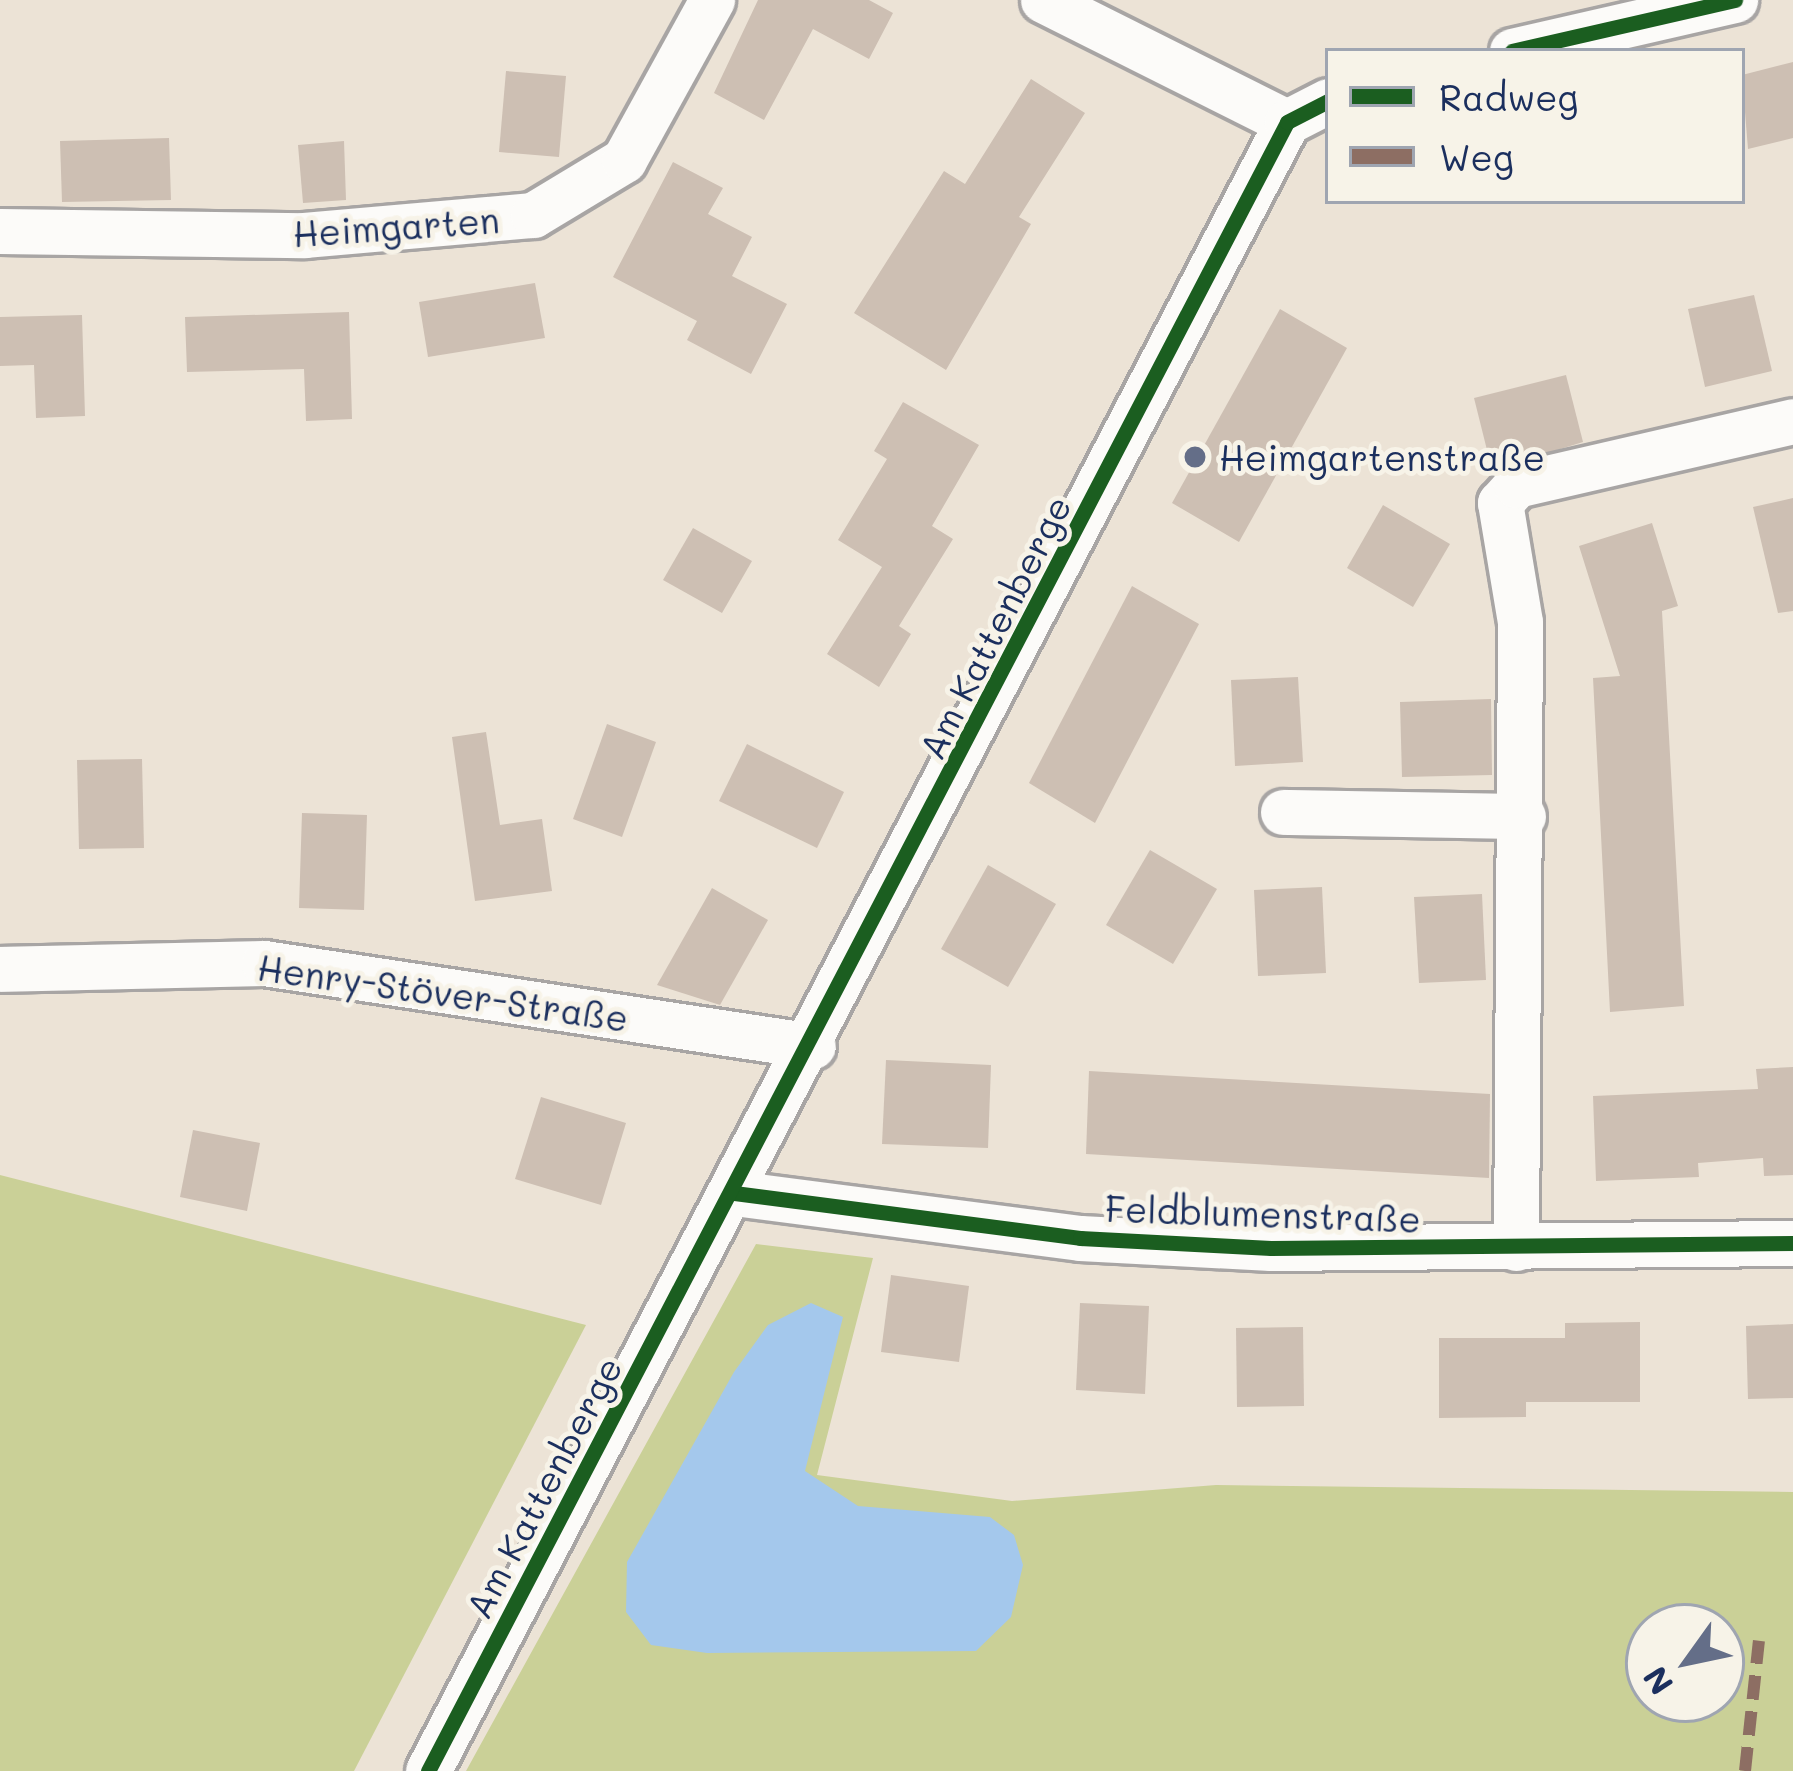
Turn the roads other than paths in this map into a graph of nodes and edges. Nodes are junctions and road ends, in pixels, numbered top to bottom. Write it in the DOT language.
graph roads {
  1 [pos="712,0"];
  2 [pos="1043,0"];
  3 [pos="1736,0"];
  4 [pos="1525,48"];
  5 [pos="1325,103"];
  6 [pos="1287,122"];
  7 [pos="0,212"];
  8 [pos="21,231"];
  9 [pos="1793,422"];
  10 [pos="1283,812"];
  11 [pos="1523,816"];
  12 [pos="0,969"];
  13 [pos="813,1046"];
  14 [pos="734,1193"];
  15 [pos="1793,1243"];
  16 [pos="1516,1248"];
  17 [pos="428,1771"];
  1 -- 8 [label="street, Heimgarten"];
  2 -- 6 [label="street"];
  3 -- 4 [label="street"];
  5 -- 6 [label="street"];
  6 -- 13 [label="street, Am Kattenberge"];
  7 -- 8 [label="street, Heimgarten"];
  9 -- 11 [label="street"];
  10 -- 11 [label="street"];
  11 -- 16 [label="street"];
  12 -- 13 [label="street, Henry-Stöver-Straße"];
  13 -- 14 [label="street, Am Kattenberge"];
  14 -- 16 [label="street, Feldblumenstraße"];
  14 -- 17 [label="street, Am Kattenberge"];
  15 -- 16 [label="street, Feldblumenstraße"];
}
